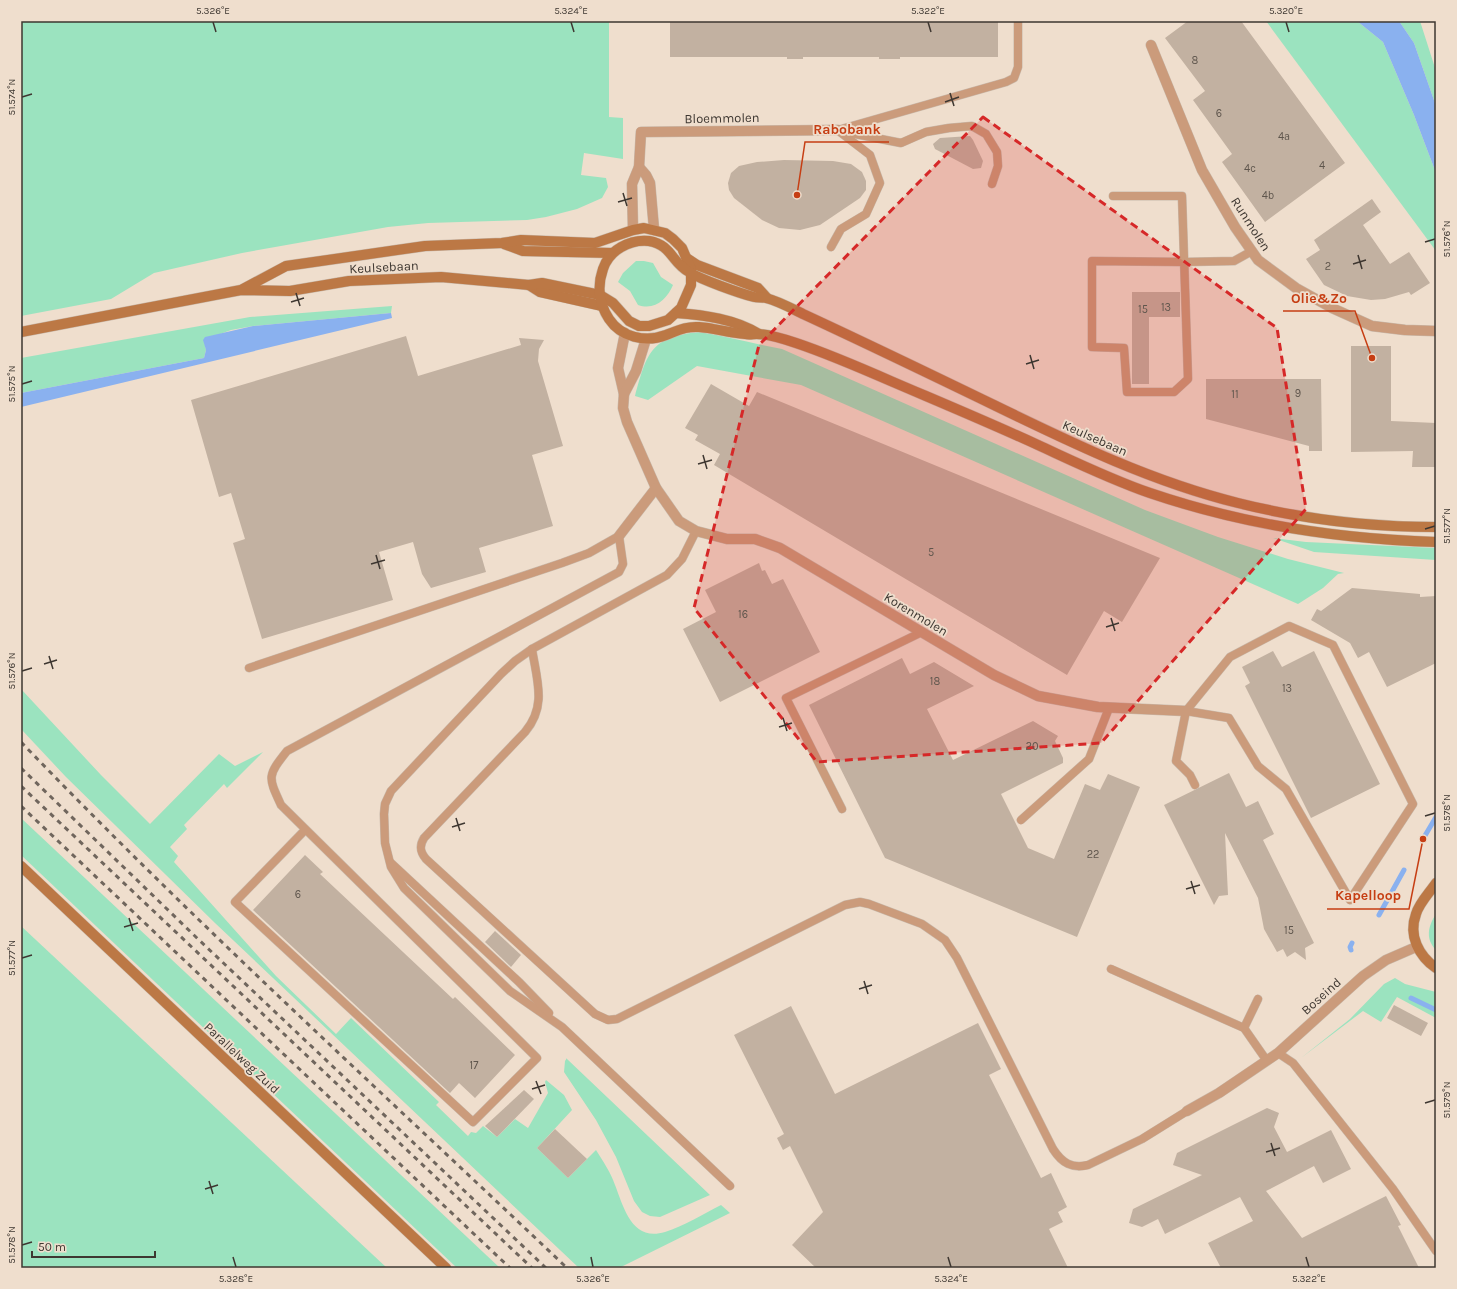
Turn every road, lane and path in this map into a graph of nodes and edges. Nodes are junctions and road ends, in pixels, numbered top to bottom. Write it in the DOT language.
graph roads {
  1 [pos="1018,21"];
  2 [pos="1151,45"];
  3 [pos="838,130"];
  4 [pos="639,167"];
  5 [pos="992,184"];
  6 [pos="1113,196"];
  7 [pos="654,229"];
  8 [pos="633,230"];
  9 [pos="502,243"];
  10 [pos="631,243"];
  11 [pos="830,247"];
  12 [pos="1252,251"];
  13 [pos="612,254"];
  14 [pos="688,259"];
  15 [pos="1184,262"];
  16 [pos="691,274"];
  17 [pos="529,285"];
  18 [pos="241,290"];
  19 [pos="600,295"];
  20 [pos="767,298"];
  21 [pos="602,306"];
  22 [pos="676,313"];
  23 [pos="649,326"];
  24 [pos="1436,331"];
  25 [pos="21,332"];
  26 [pos="625,333"];
  27 [pos="758,334"];
  28 [pos="646,339"];
  29 [pos="624,394"];
  30 [pos="656,488"];
  31 [pos="1436,527"];
  32 [pos="696,531"];
  33 [pos="619,536"];
  34 [pos="1436,542"];
  35 [pos="922,632"];
  36 [pos="532,649"];
  37 [pos="249,668"];
  38 [pos="1109,708"];
  39 [pos="1186,711"];
  40 [pos="1195,785"];
  41 [pos="842,810"];
  42 [pos="1021,820"];
  43 [pos="305,830"];
  44 [pos="388,860"];
  45 [pos="21,866"];
  46 [pos="1436,882"];
  47 [pos="1416,947"];
  48 [pos="1436,968"];
  49 [pos="1111,969"];
  50 [pos="1258,999"];
  51 [pos="562,1027"];
  52 [pos="1244,1028"];
  53 [pos="1278,1053"];
  54 [pos="1267,1061"];
  55 [pos="1187,1111"];
  56 [pos="730,1186"];
  57 [pos="1436,1251"];
  58 [pos="446,1268"];
  1 -- 3 [label="lane"];
  2 -- 12 [label="street, Runmolen"];
  3 -- 4 [label="street, Bloemmolen"];
  3 -- 5 [label="lane"];
  3 -- 11 [label="lane"];
  4 -- 7 [label="street"];
  4 -- 8 [label="street, Bloemmolen"];
  6 -- 15 [label="lane"];
  7 -- 8 [label="main road, Keulsebaan"];
  7 -- 14 [label="main road"];
  8 -- 9 [label="main road, Keulsebaan"];
  8 -- 10 [label="main road"];
  9 -- 13 [label="main road, Keulsebaan"];
  9 -- 18 [label="main road, Keulsebaan"];
  10 -- 13 [label="main road"];
  10 -- 16 [label="main road"];
  12 -- 15 [label="lane"];
  12 -- 24 [label="street, Runmolen"];
  13 -- 19 [label="main road"];
  14 -- 16 [label="main road"];
  14 -- 20 [label="main road, Keulsebaan"];
  15 -- 15 [label="lane"];
  16 -- 20 [label="main road, Keulsebaan"];
  16 -- 22 [label="main road"];
  17 -- 18 [label="main road, Keulsebaan"];
  17 -- 19 [label="main road, Keulsebaan"];
  17 -- 21 [label="main road, Keulsebaan"];
  18 -- 25 [label="main road, Keulsebaan"];
  19 -- 21 [label="main road"];
  19 -- 23 [label="main road"];
  20 -- 31 [label="main road, Keulsebaan"];
  21 -- 26 [label="main road"];
  22 -- 23 [label="main road"];
  22 -- 27 [label="main road"];
  23 -- 28 [label="main road"];
  26 -- 28 [label="main road"];
  26 -- 29 [label="street, Korenmolen"];
  27 -- 28 [label="main road"];
  27 -- 34 [label="main road"];
  28 -- 29 [label="street, Korenmolen"];
  29 -- 30 [label="street, Korenmolen"];
  30 -- 32 [label="street, Korenmolen"];
  30 -- 33 [label="street"];
  32 -- 35 [label="street, Korenmolen"];
  32 -- 36 [label="lane"];
  33 -- 37 [label="lane"];
  33 -- 43 [label="lane"];
  35 -- 38 [label="street, Korenmolen"];
  35 -- 41 [label="lane"];
  36 -- 44 [label="lane"];
  36 -- 55 [label="lane"];
  38 -- 39 [label="street, Korenmolen"];
  38 -- 42 [label="lane"];
  39 -- 39 [label="lane"];
  39 -- 40 [label="lane"];
  43 -- 43 [label="lane"];
  44 -- 51 [label="lane"];
  44 -- 51 [label="lane"];
  45 -- 58 [label="main road, Parallelweg Zuid"];
  46 -- 47 [label="main road"];
  47 -- 48 [label="main road"];
  47 -- 53 [label="street, Boseind"];
  49 -- 52 [label="lane"];
  50 -- 52 [label="lane"];
  51 -- 56 [label="lane"];
  52 -- 54 [label="lane"];
  53 -- 54 [label="street, Boseind"];
  53 -- 57 [label="lane"];
  54 -- 55 [label="street, Boseind"];
}
